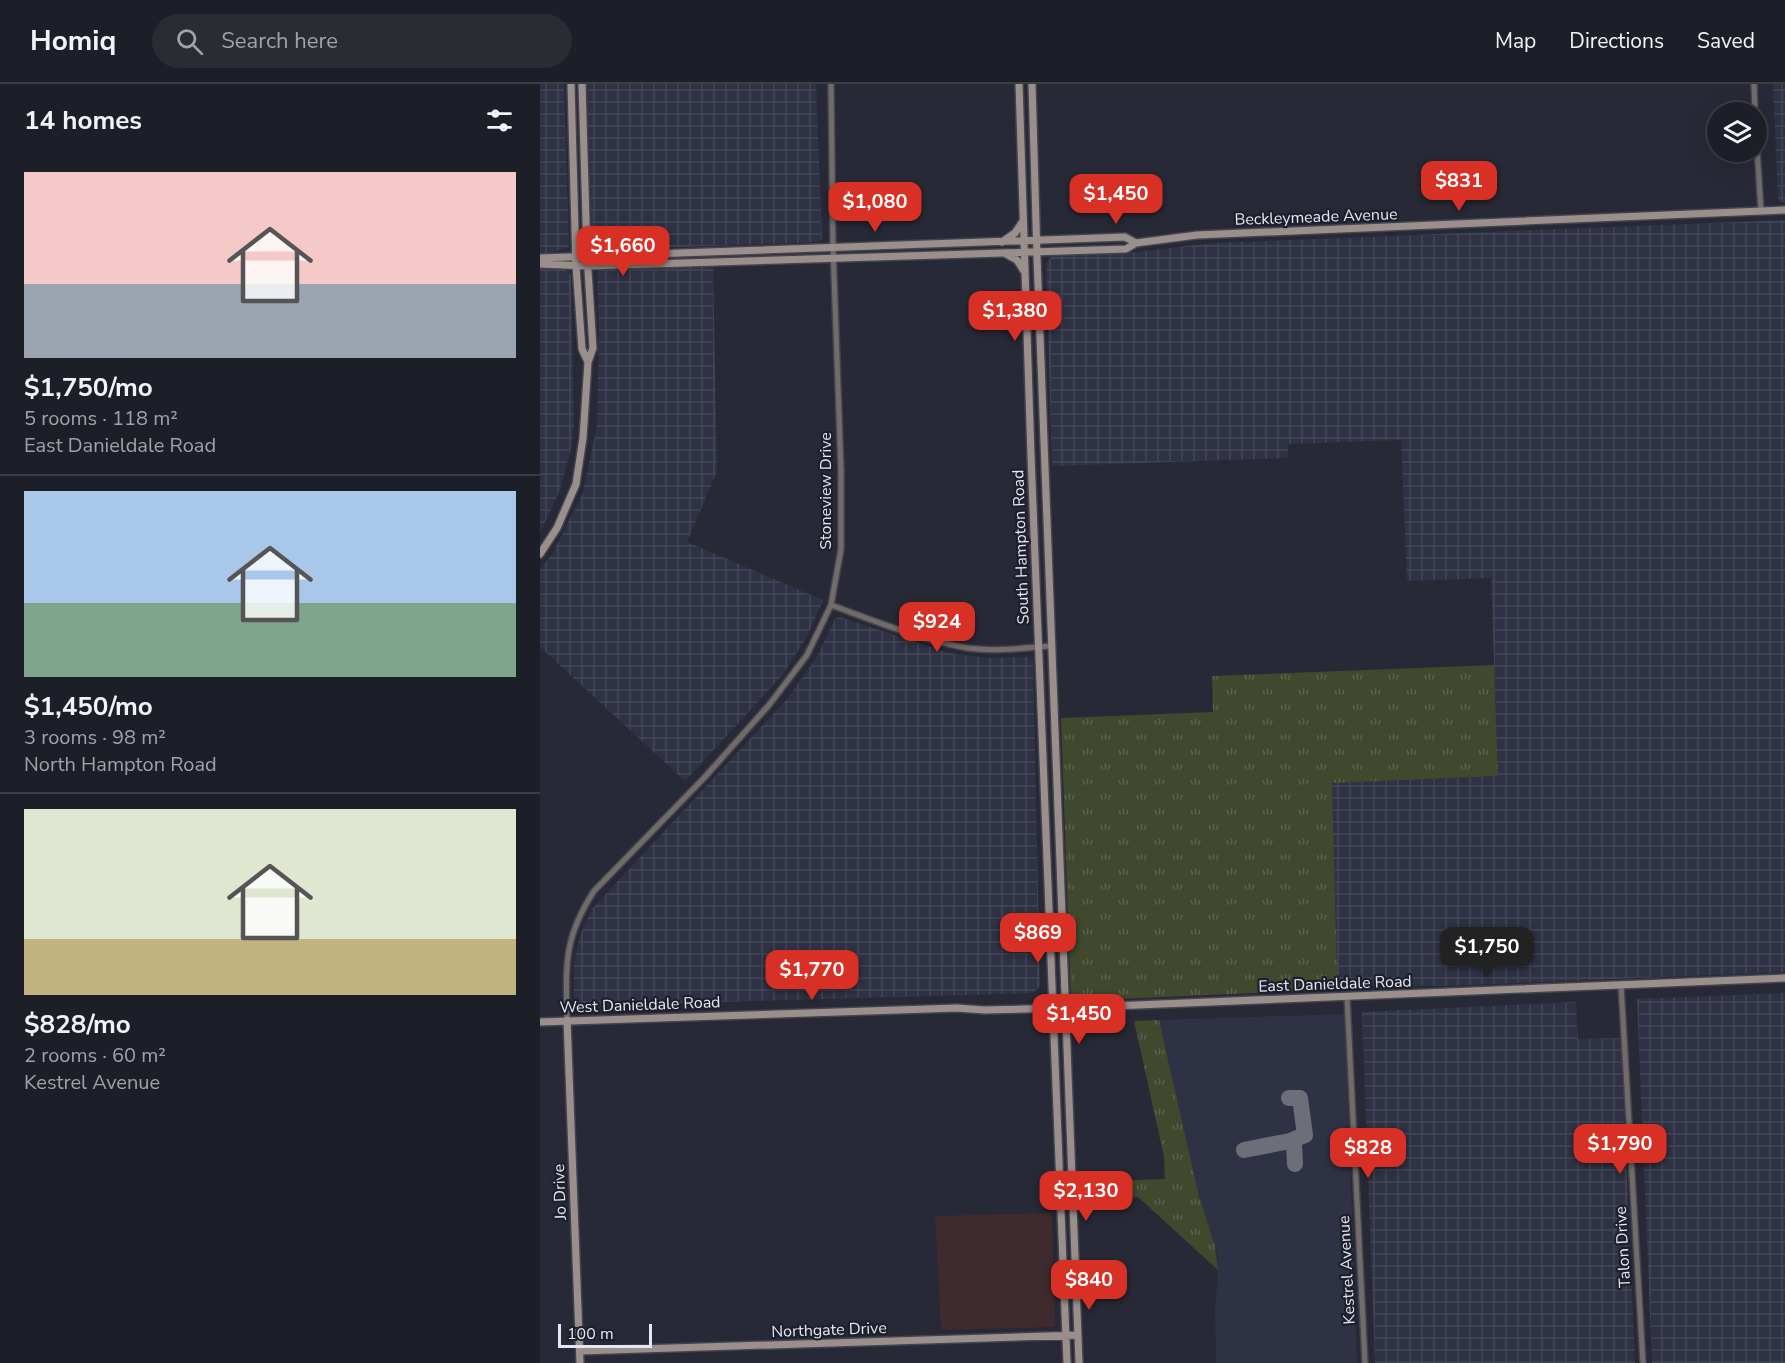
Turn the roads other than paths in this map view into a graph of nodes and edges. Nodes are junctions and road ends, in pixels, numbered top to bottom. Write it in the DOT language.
graph roads {
  1 [pos="571,84"];
  2 [pos="582,84"];
  3 [pos="831,84"];
  4 [pos="1754,84"];
  5 [pos="1019,88"];
  6 [pos="1032,88"];
  7 [pos="1755,102"];
  8 [pos="1758,162"];
  9 [pos="1785,210"];
  10 [pos="1761,211"];
  11 [pos="1023,221"];
  12 [pos="1024,241"];
  13 [pos="1036,241"];
  14 [pos="1002,242"];
  15 [pos="1136,243"];
  16 [pos="833,247"];
  17 [pos="710,251"];
  18 [pos="1002,252"];
  19 [pos="1024,252"];
  20 [pos="1037,252"];
  21 [pos="587,255"];
  22 [pos="576,256"];
  23 [pos="540,258"];
  24 [pos="834,258"];
  25 [pos="710,262"];
  26 [pos="540,264"];
  27 [pos="576,266"];
  28 [pos="588,266"];
  29 [pos="1025,272"];
  30 [pos="588,362"];
  31 [pos="540,554"];
  32 [pos="831,605"];
  33 [pos="1051,646"];
  34 [pos="1039,647"];
  35 [pos="1045,824"];
  36 [pos="1058,824"];
  37 [pos="1785,978"];
  38 [pos="1621,985"];
  39 [pos="1347,997"];
  40 [pos="1065,1008"];
  41 [pos="1052,1009"];
  42 [pos="567,1020"];
  43 [pos="540,1022"];
  44 [pos="1058,1153"];
  45 [pos="1071,1153"];
  46 [pos="1062,1251"];
  47 [pos="1074,1251"];
  48 [pos="1078,1335"];
  49 [pos="1066,1337"];
  50 [pos="580,1351"];
  51 [pos="580,1363"];
  52 [pos="1067,1363"];
  53 [pos="1079,1363"];
  54 [pos="1365,1363"];
  55 [pos="1643,1363"];
  1 -- 22 [label="street"];
  2 -- 21 [label="street"];
  3 -- 16 [label="street, Stoneview Drive"];
  4 -- 7 [label="street"];
  5 -- 6 [label="street"];
  5 -- 11 [label="street, South Hampton Road"];
  6 -- 13 [label="street, South Hampton Road"];
  8 -- 10 [label="street"];
  9 -- 10 [label="street, Beckleymeade Avenue"];
  10 -- 15 [label="street, Beckleymeade Avenue"];
  11 -- 12 [label="street, South Hampton Road"];
  11 -- 14 [label="street"];
  12 -- 13 [label="street, Beckleymeade Avenue"];
  12 -- 14 [label="street, Beckleymeade Avenue"];
  12 -- 19 [label="street, South Hampton Road"];
  13 -- 15 [label="street, Beckleymeade Avenue"];
  13 -- 20 [label="street, South Hampton Road"];
  14 -- 16 [label="street, Beckleymeade Avenue"];
  15 -- 20 [label="street, Beckleymeade Avenue"];
  16 -- 17 [label="street, Beckleymeade Avenue"];
  16 -- 24 [label="street, Stoneview Drive"];
  17 -- 21 [label="street, Beckleymeade Avenue"];
  17 -- 25 [label="street"];
  18 -- 19 [label="street, Beckleymeade Avenue"];
  18 -- 24 [label="street, Beckleymeade Avenue"];
  18 -- 29 [label="street"];
  19 -- 20 [label="street, Beckleymeade Avenue"];
  19 -- 29 [label="street, South Hampton Road"];
  20 -- 33 [label="street, South Hampton Road"];
  21 -- 22 [label="street, Beckleymeade Avenue"];
  21 -- 28 [label="street"];
  22 -- 23 [label="street, Beckleymeade Avenue"];
  22 -- 27 [label="street"];
  24 -- 25 [label="street, Beckleymeade Avenue"];
  24 -- 32 [label="street, Stoneview Drive"];
  25 -- 28 [label="street, Beckleymeade Avenue"];
  26 -- 27 [label="street, Beckleymeade Avenue"];
  27 -- 28 [label="street, Beckleymeade Avenue"];
  27 -- 30 [label="street"];
  28 -- 30 [label="street"];
  29 -- 34 [label="street, South Hampton Road"];
  30 -- 31 [label="street"];
  32 -- 34 [label="street"];
  32 -- 42 [label="street, Stoneview Drive"];
  33 -- 34 [label="street"];
  33 -- 36 [label="street, South Hampton Road"];
  34 -- 35 [label="street, South Hampton Road"];
  35 -- 36 [label="street"];
  35 -- 41 [label="street, South Hampton Road"];
  36 -- 40 [label="street, South Hampton Road"];
  37 -- 38 [label="street, East Danieldale Road"];
  38 -- 39 [label="street, East Danieldale Road"];
  38 -- 55 [label="street, Talon Drive"];
  39 -- 40 [label="street, East Danieldale Road"];
  39 -- 54 [label="street, Kestrel Avenue"];
  40 -- 41 [label="street, West Danieldale Road"];
  40 -- 45 [label="street, South Hampton Road"];
  41 -- 42 [label="street, West Danieldale Road"];
  41 -- 44 [label="street, South Hampton Road"];
  42 -- 43 [label="street, West Danieldale Road"];
  42 -- 50 [label="street, Jo Drive"];
  44 -- 45 [label="street"];
  44 -- 46 [label="street, South Hampton Road"];
  45 -- 47 [label="street, South Hampton Road"];
  46 -- 47 [label="street"];
  46 -- 49 [label="street, South Hampton Road"];
  47 -- 48 [label="street, South Hampton Road"];
  48 -- 49 [label="street, Northgate Drive"];
  48 -- 53 [label="street, South Hampton Road"];
  49 -- 50 [label="street, Northgate Drive"];
  49 -- 52 [label="street, South Hampton Road"];
  50 -- 51 [label="street, Jo Drive"];
}
